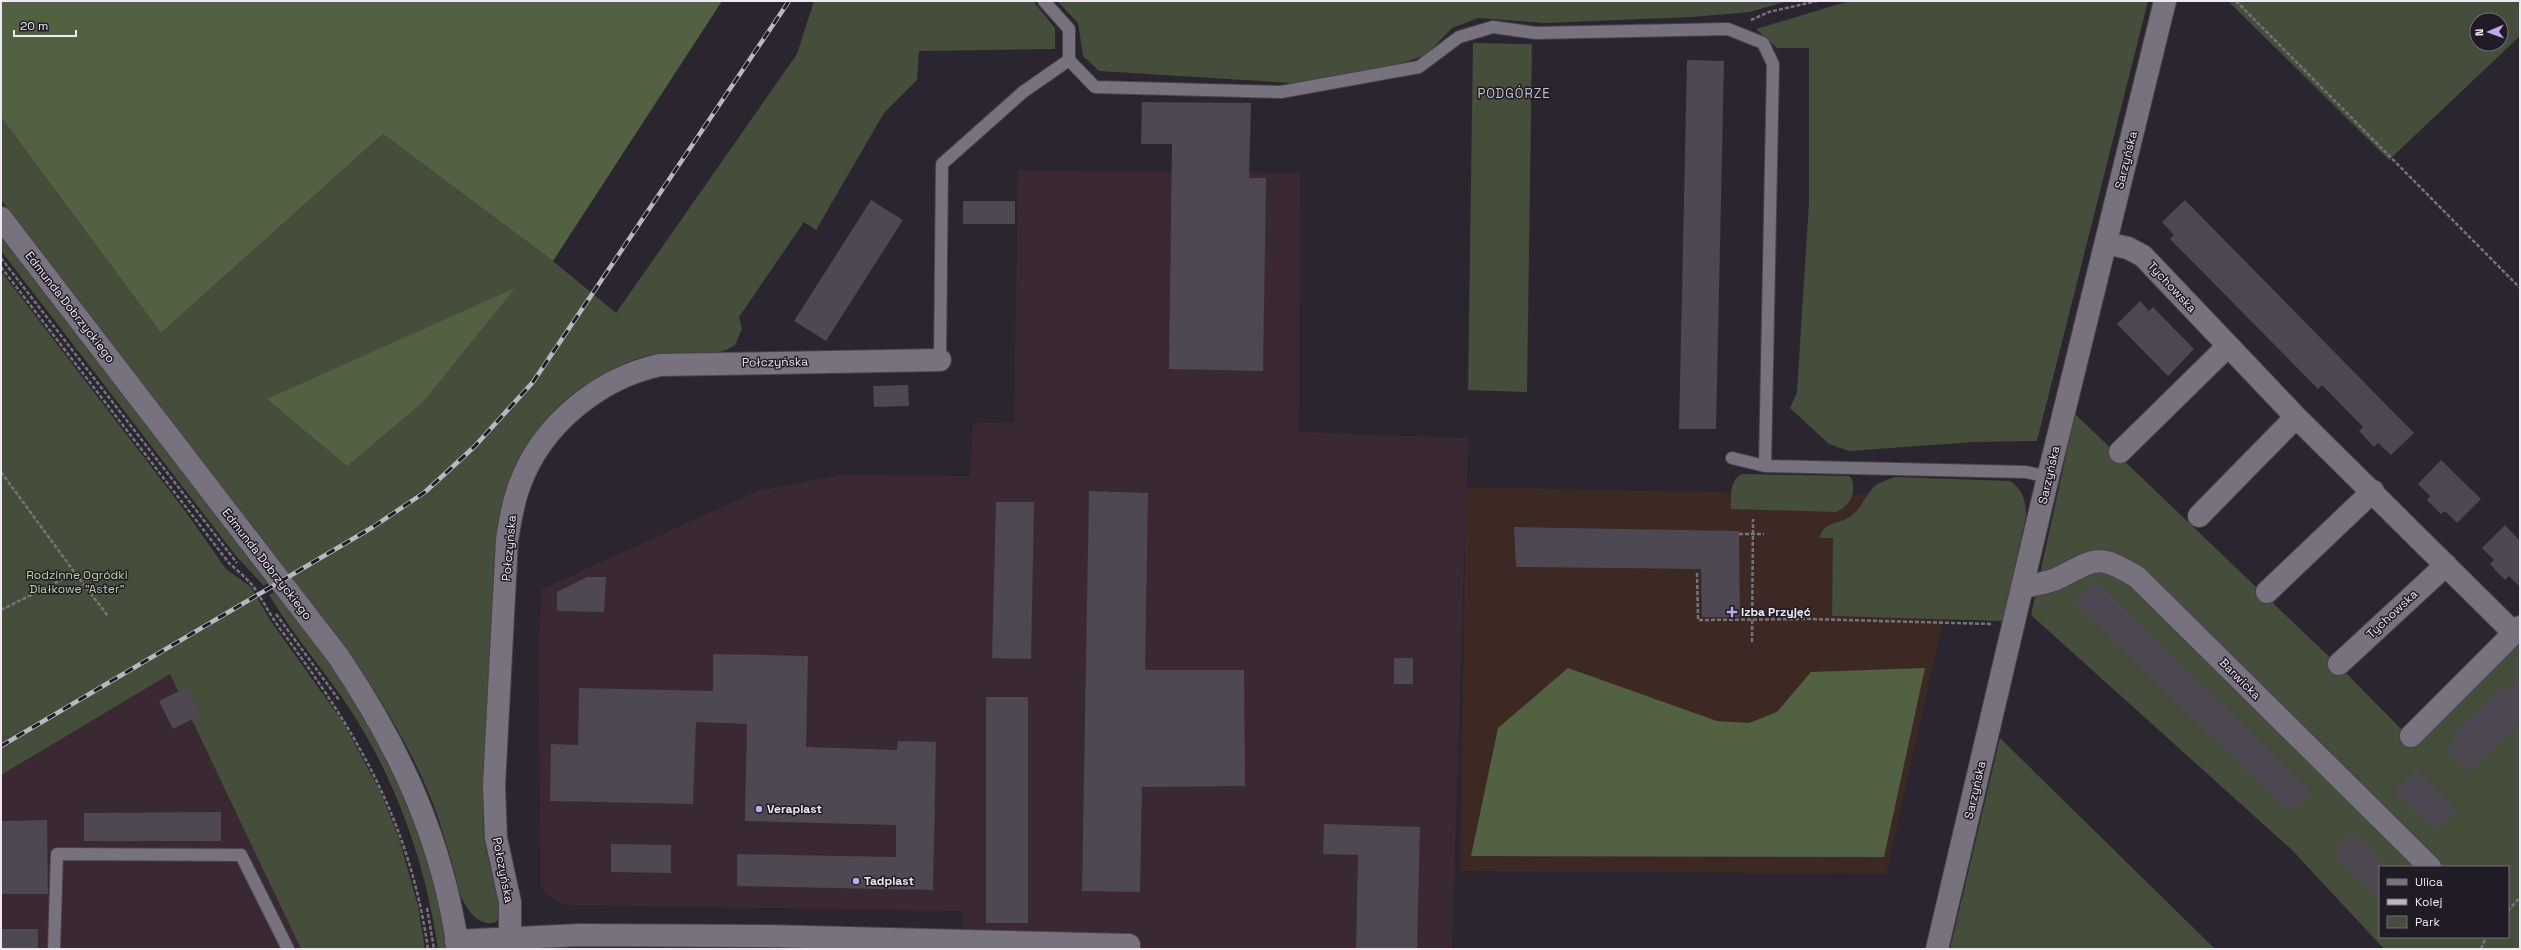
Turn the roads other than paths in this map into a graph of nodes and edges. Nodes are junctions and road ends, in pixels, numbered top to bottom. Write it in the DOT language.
graph roads {
  1 [pos="1044,1"];
  2 [pos="2165,1"];
  3 [pos="1069,60"];
  4 [pos="1,218"];
  5 [pos="2106,242"];
  6 [pos="2227,347"];
  7 [pos="940,360"];
  8 [pos="2296,417"];
  9 [pos="2120,452"];
  10 [pos="1732,458"];
  11 [pos="1765,466"];
  12 [pos="2048,477"];
  13 [pos="2373,491"];
  14 [pos="2199,516"];
  15 [pos="2446,565"];
  16 [pos="2023,587"];
  17 [pos="2267,592"];
  18 [pos="2517,630"];
  19 [pos="2339,664"];
  20 [pos="2411,736"];
  21 [pos="2429,866"];
  22 [pos="510,943"];
  23 [pos="457,945"];
  24 [pos="1129,947"];
  25 [pos="54,949"];
  26 [pos="288,949"];
  27 [pos="1937,949"];
  1 -- 3 [label="lane"];
  2 -- 5 [label="street, Sarzyńska"];
  3 -- 7 [label="lane"];
  3 -- 11 [label="lane"];
  4 -- 23 [label="street, Edmunda Dobrzyckiego"];
  5 -- 6 [label="street, Tychowska"];
  5 -- 12 [label="street, Sarzyńska"];
  6 -- 8 [label="street, Tychowska"];
  6 -- 9 [label="street"];
  7 -- 22 [label="street, Połczyńska"];
  8 -- 13 [label="street, Tychowska"];
  8 -- 14 [label="street"];
  10 -- 11 [label="lane"];
  11 -- 12 [label="lane"];
  12 -- 16 [label="street, Sarzyńska"];
  13 -- 15 [label="street, Tychowska"];
  13 -- 17 [label="street"];
  15 -- 18 [label="street, Tychowska"];
  15 -- 19 [label="street, Tychowska"];
  16 -- 21 [label="street, Barwicka"];
  16 -- 27 [label="street, Sarzyńska"];
  18 -- 20 [label="street, Tychowska"];
  22 -- 23 [label="street"];
  22 -- 24 [label="street"];
  25 -- 26 [label="lane"];
}
